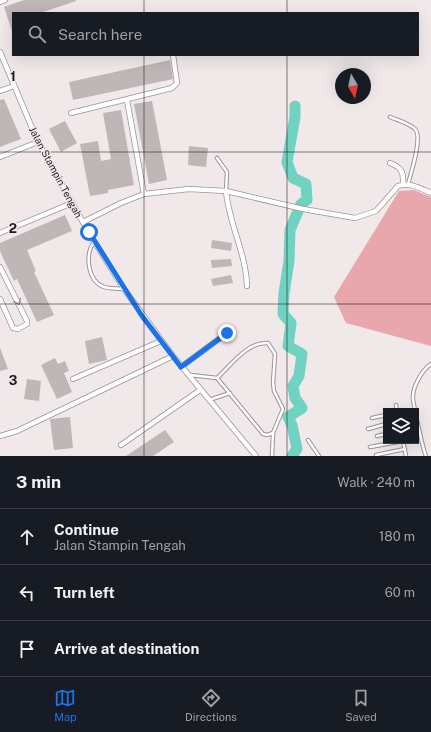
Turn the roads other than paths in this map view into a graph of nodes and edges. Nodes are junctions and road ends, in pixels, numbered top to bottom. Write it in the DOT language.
graph roads {
  1 [pos="5,0"];
  2 [pos="0,2"];
  3 [pos="0,52"];
  4 [pos="174,56"];
  5 [pos="14,86"];
  6 [pos="0,91"];
  7 [pos="127,100"];
  8 [pos="71,113"];
  9 [pos="390,117"];
  10 [pos="38,142"];
  11 [pos="0,157"];
  12 [pos="217,158"];
  13 [pos="390,163"];
  14 [pos="406,184"];
  15 [pos="226,191"];
  16 [pos="431,193"];
  17 [pos="144,194"];
  18 [pos="72,203"];
  19 [pos="84,222"];
  20 [pos="0,233"];
  21 [pos="94,242"];
  22 [pos="0,267"];
  23 [pos="247,286"];
  24 [pos="124,289"];
  25 [pos="0,299"];
  26 [pos="227,333"];
  27 [pos="161,341"];
  28 [pos="173,356"];
  29 [pos="431,364"];
  30 [pos="181,367"];
  31 [pos="188,375"];
  32 [pos="218,378"];
  33 [pos="73,379"];
  34 [pos="200,390"];
  35 [pos="230,393"];
  36 [pos="209,400"];
  37 [pos="396,405"];
  38 [pos="396,408"];
  39 [pos="383,416"];
  40 [pos="372,418"];
  41 [pos="383,425"];
  42 [pos="368,429"];
  43 [pos="273,433"];
  44 [pos="383,435"];
  45 [pos="0,436"];
  46 [pos="377,436"];
  47 [pos="308,440"];
  48 [pos="386,444"];
  49 [pos="404,444"];
  50 [pos="121,445"];
  51 [pos="370,447"];
  52 [pos="405,449"];
  53 [pos="376,455"];
  54 [pos="256,456"];
  55 [pos="272,456"];
  56 [pos="319,456"];
  57 [pos="406,456"];
  58 [pos="426,456"];
  1 -- 2 [label="street"];
  3 -- 5 [label="street, Jalan Stampin Tengah"];
  4 -- 7 [label="street"];
  5 -- 6 [label="street"];
  5 -- 10 [label="street, Jalan Stampin Tengah"];
  7 -- 8 [label="street"];
  7 -- 17 [label="street"];
  9 -- 14 [label="lane"];
  10 -- 11 [label="street"];
  10 -- 18 [label="street, Jalan Stampin Tengah"];
  12 -- 15 [label="lane"];
  13 -- 14 [label="street"];
  14 -- 15 [label="street"];
  14 -- 16 [label="street"];
  15 -- 17 [label="street"];
  15 -- 23 [label="street"];
  17 -- 19 [label="street"];
  18 -- 19 [label="street, Jalan Stampin Tengah"];
  18 -- 20 [label="street"];
  19 -- 21 [label="street, Jalan Stampin Tengah"];
  21 -- 24 [label="street, Jalan Stampin Tengah"];
  21 -- 24 [label="lane"];
  22 -- 25 [label="street, one-way"];
  24 -- 27 [label="street, Jalan Stampin Tengah"];
  26 -- 30 [label="street"];
  27 -- 28 [label="street, Jalan Stampin Tengah"];
  27 -- 33 [label="street"];
  28 -- 30 [label="street, Jalan Stampin Tengah"];
  28 -- 45 [label="street"];
  29 -- 58 [label="lane"];
  30 -- 31 [label="street, Jalan Stampin Tengah"];
  31 -- 32 [label="lane"];
  31 -- 34 [label="street, Jalan Stampin Tengah"];
  32 -- 35 [label="lane"];
  32 -- 43 [label="lane"];
  34 -- 36 [label="street, Jalan Stampin Tengah"];
  34 -- 50 [label="street"];
  35 -- 36 [label="lane"];
  35 -- 43 [label="lane"];
  36 -- 54 [label="street, Jalan Stampin Tengah"];
  37 -- 38 [label="lane"];
  39 -- 40 [label="lane"];
  41 -- 42 [label="lane"];
  43 -- 55 [label="lane"];
  44 -- 46 [label="lane"];
  47 -- 56 [label="lane"];
  48 -- 51 [label="lane"];
  49 -- 52 [label="lane"];
  52 -- 53 [label="lane"];
  52 -- 57 [label="lane"];
}
